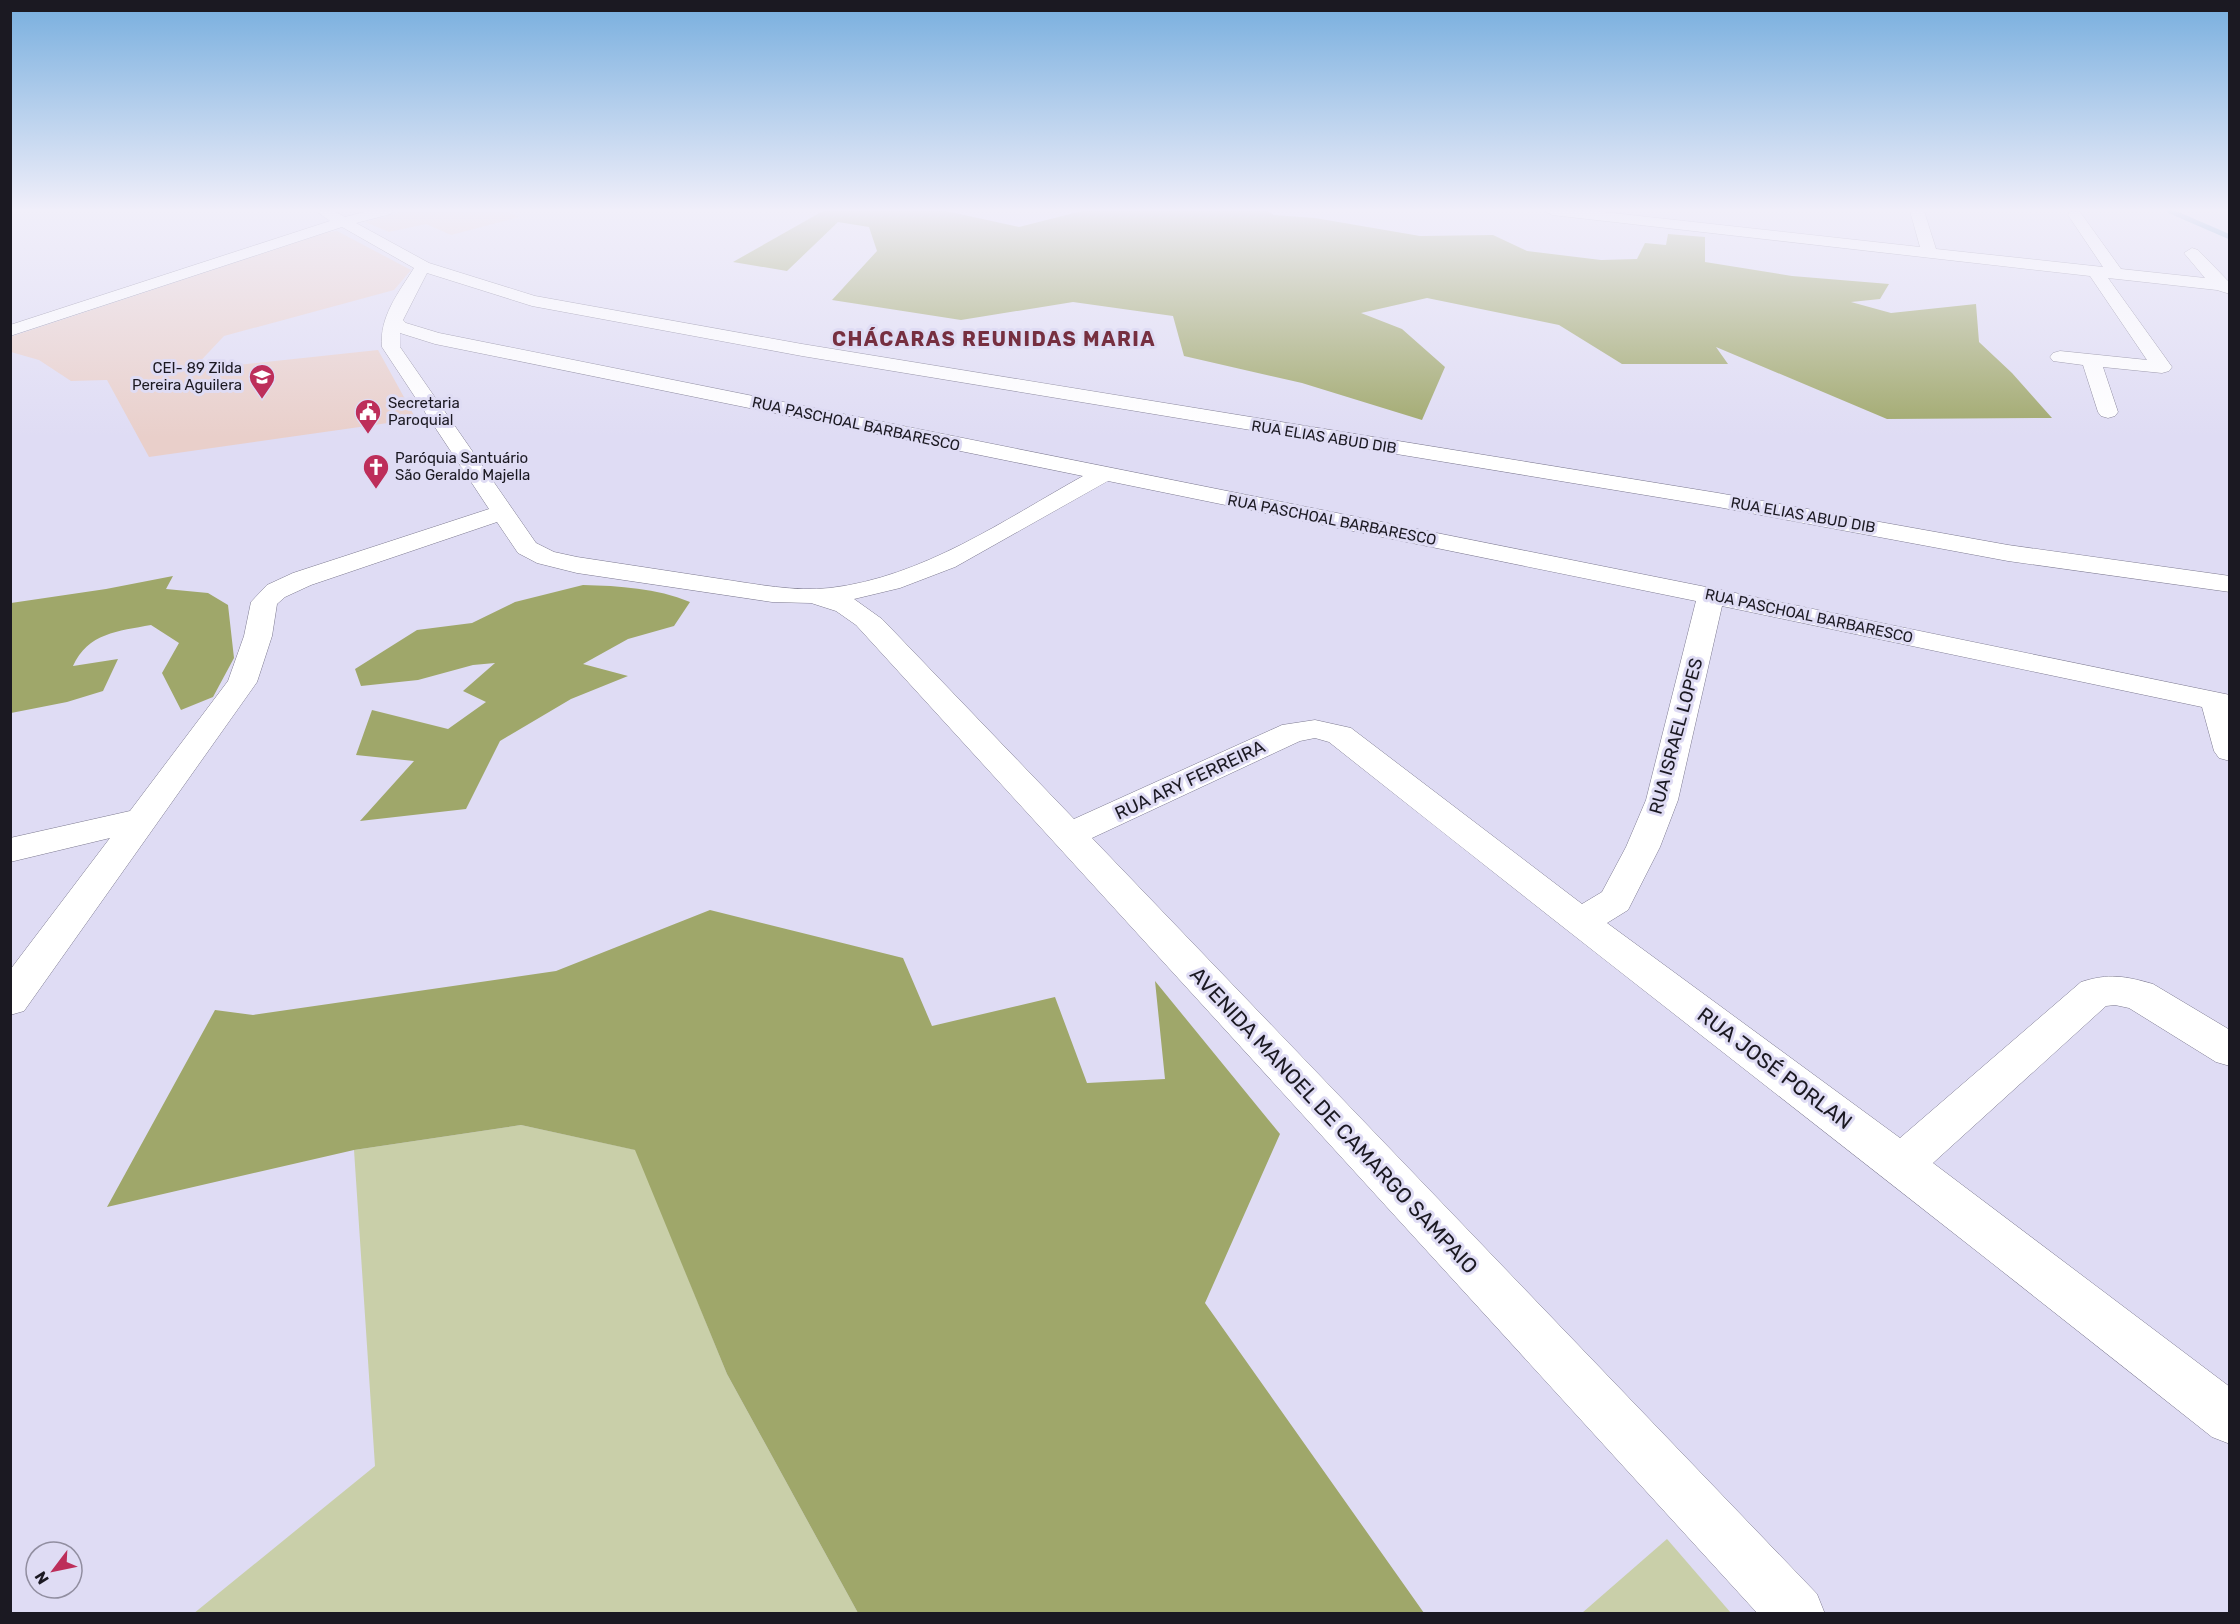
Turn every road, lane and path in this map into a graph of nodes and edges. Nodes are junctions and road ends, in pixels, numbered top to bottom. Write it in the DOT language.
graph roads {
  1 [pos="145,287"];
  2 [pos="411,287"];
  3 [pos="488,287"];
  4 [pos="2106,287"];
  5 [pos="393,320"];
  6 [pos="10,331"];
  7 [pos="435,338"];
  8 [pos="391,347"];
  9 [pos="2060,357"];
  10 [pos="2091,361"];
  11 [pos="2108,412"];
  12 [pos="1103,474"];
  13 [pos="501,513"];
  14 [pos="2229,584"];
  15 [pos="1711,596"];
  16 [pos="813,597"];
  17 [pos="863,602"];
  18 [pos="2222,703"];
  19 [pos="1315,729"];
  20 [pos="2229,751"];
  21 [pos="140,820"];
  22 [pos="1067,836"];
  23 [pos="10,850"];
  24 [pos="1580,922"];
  25 [pos="10,1000"];
  26 [pos="2229,1050"];
  27 [pos="1902,1164"];
  28 [pos="2229,1419"];
  29 [pos="1797,1614"];
  1 -- 6 [label="street"];
  2 -- 5 [label="street"];
  3 -- 14 [label="street, RUA ELIAS ABUD DIB"];
  4 -- 10 [label="street"];
  5 -- 7 [label="street, RUA PASCHOAL BARBARESCO"];
  5 -- 8 [label="street"];
  7 -- 8 [label="street, RUA PASCHOAL BARBARESCO"];
  7 -- 12 [label="street, RUA PASCHOAL BARBARESCO"];
  8 -- 13 [label="street, AVENIDA MANOEL DE CAMARGO SAMPAIO"];
  9 -- 10 [label="street"];
  10 -- 11 [label="street"];
  12 -- 15 [label="street, RUA PASCHOAL BARBARESCO"];
  12 -- 17 [label="street"];
  13 -- 16 [label="street, AVENIDA MANOEL DE CAMARGO SAMPAIO"];
  13 -- 21 [label="street"];
  15 -- 18 [label="street, RUA PASCHOAL BARBARESCO"];
  15 -- 24 [label="street, RUA ISRAEL LOPES"];
  16 -- 17 [label="street, AVENIDA MANOEL DE CAMARGO SAMPAIO"];
  16 -- 17 [label="street, AVENIDA MANOEL DE CAMARGO SAMPAIO"];
  17 -- 22 [label="street, AVENIDA MANOEL DE CAMARGO SAMPAIO"];
  18 -- 20 [label="street"];
  19 -- 22 [label="street, RUA ARY FERREIRA"];
  19 -- 24 [label="street, RUA JOSÉ PORLAN"];
  21 -- 23 [label="street"];
  21 -- 25 [label="street"];
  22 -- 29 [label="street, AVENIDA MANOEL DE CAMARGO SAMPAIO"];
  24 -- 27 [label="street, RUA JOSÉ PORLAN"];
  26 -- 27 [label="street"];
  27 -- 28 [label="street, RUA JOSÉ PORLAN"];
}
